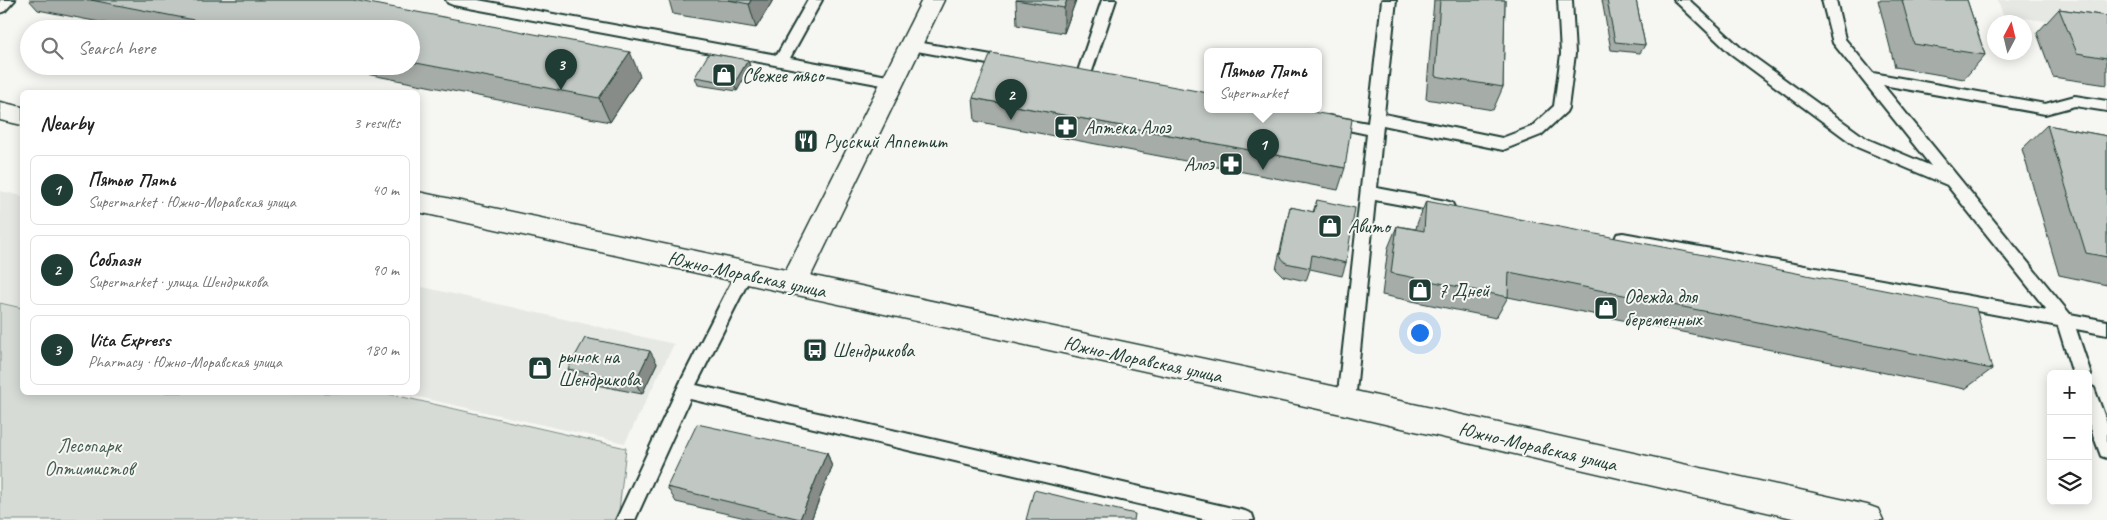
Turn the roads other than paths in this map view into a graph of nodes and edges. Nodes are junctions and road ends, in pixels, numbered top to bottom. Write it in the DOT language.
graph roads {
  1 [pos="8,0"];
  2 [pos="453,0"];
  3 [pos="815,0"];
  4 [pos="932,0"];
  5 [pos="1109,0"];
  6 [pos="1389,0"];
  7 [pos="1565,0"];
  8 [pos="1682,0"];
  9 [pos="1829,0"];
  10 [pos="0,8"];
  11 [pos="911,46"];
  12 [pos="781,61"];
  13 [pos="1026,66"];
  14 [pos="1083,77"];
  15 [pos="1867,77"];
  16 [pos="893,82"];
  17 [pos="2107,106"];
  18 [pos="0,111"];
  19 [pos="20,116"];
  20 [pos="1317,119"];
  21 [pos="1375,124"];
  22 [pos="1952,181"];
  23 [pos="1369,193"];
  24 [pos="420,202"];
  25 [pos="1457,209"];
  26 [pos="1604,236"];
  27 [pos="744,274"];
  28 [pos="793,284"];
  29 [pos="2065,320"];
  30 [pos="2107,328"];
  31 [pos="2081,370"];
  32 [pos="685,390"];
  33 [pos="1346,402"];
  34 [pos="2092,405"];
  35 [pos="2107,450"];
  36 [pos="625,520"];
  37 [pos="1244,520"];
  38 [pos="1867,520"];
  1 -- 10 [label="lane"];
  2 -- 12 [label="lane"];
  3 -- 12 [label="lane"];
  4 -- 11 [label="main road"];
  5 -- 14 [label="lane"];
  6 -- 21 [label="lane"];
  7 -- 21 [label="lane"];
  8 -- 22 [label="lane"];
  9 -- 15 [label="lane"];
  11 -- 13 [label="lane"];
  11 -- 16 [label="main road"];
  12 -- 16 [label="lane"];
  15 -- 17 [label="lane"];
  15 -- 22 [label="lane"];
  16 -- 28 [label="main road"];
  18 -- 19 [label="main road"];
  20 -- 21 [label="lane"];
  21 -- 23 [label="lane"];
  22 -- 29 [label="lane"];
  23 -- 25 [label="lane"];
  23 -- 33 [label="lane"];
  24 -- 27 [label="main road, Южно-Моравская улица"];
  26 -- 29 [label="lane"];
  27 -- 28 [label="main road, Южно-Моравская улица"];
  27 -- 32 [label="lane"];
  28 -- 33 [label="main road, Южно-Моравская улица"];
  29 -- 30 [label="lane"];
  29 -- 31 [label="lane"];
  32 -- 36 [label="lane"];
  32 -- 37 [label="lane"];
  33 -- 38 [label="main road, Южно-Моравская улица"];
  34 -- 35 [label="lane"];
}
